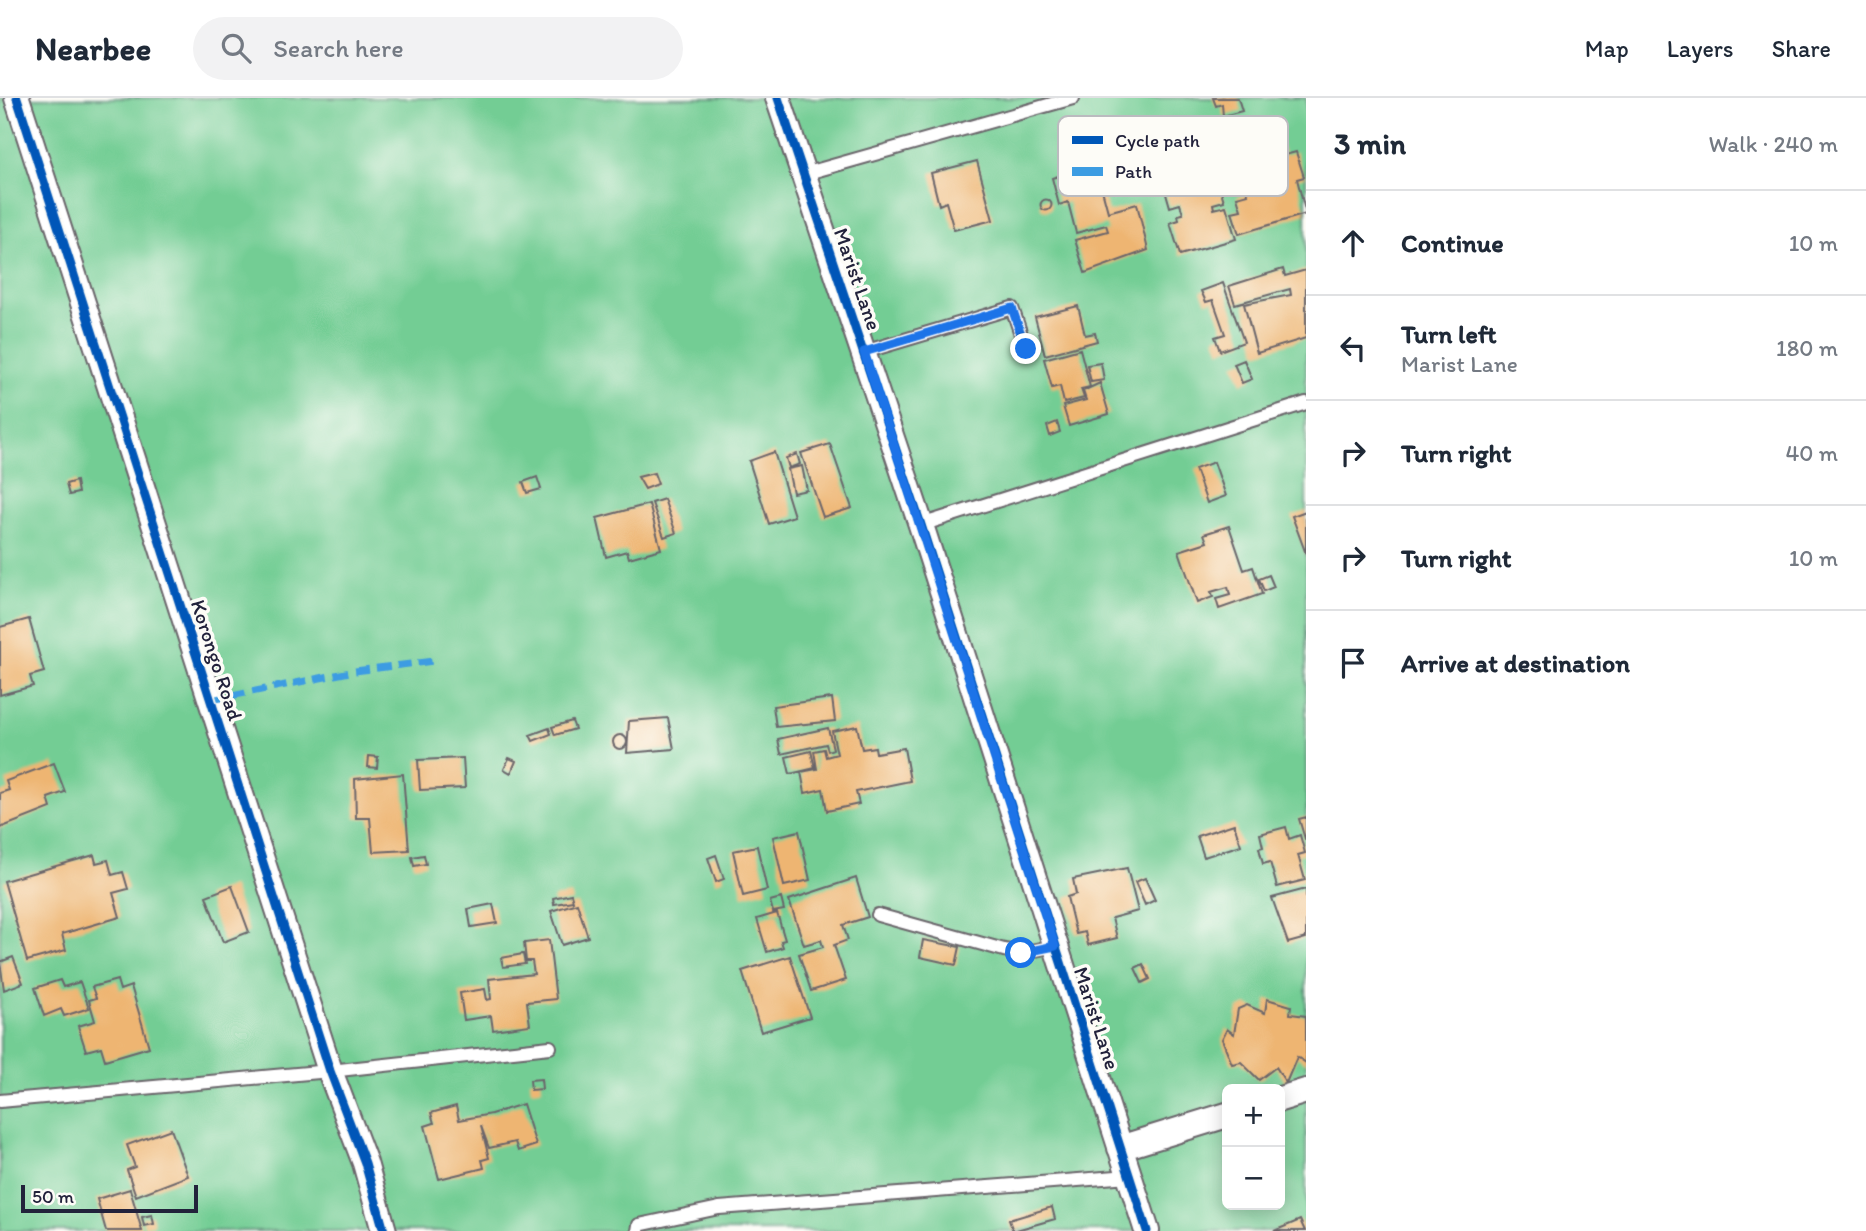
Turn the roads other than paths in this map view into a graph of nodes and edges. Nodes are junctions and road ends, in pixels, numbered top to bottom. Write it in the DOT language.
graph roads {
  1 [pos="18,98"];
  2 [pos="778,98"];
  3 [pos="1073,98"];
  4 [pos="804,174"];
  5 [pos="1026,349"];
  6 [pos="864,352"];
  7 [pos="1306,404"];
  8 [pos="921,525"];
  9 [pos="878,915"];
  10 [pos="1055,946"];
  11 [pos="550,1047"];
  12 [pos="330,1071"];
  13 [pos="1306,1091"];
  14 [pos="1285,1097"];
  15 [pos="0,1101"];
  16 [pos="1222,1117"];
  17 [pos="1120,1148"];
  18 [pos="1129,1176"];
  19 [pos="384,1231"];
  20 [pos="638,1231"];
  21 [pos="1147,1231"];
  1 -- 12 [label="street, Korongo Road"];
  2 -- 4 [label="street, Marist Lane"];
  3 -- 4 [label="lane"];
  4 -- 6 [label="street, Marist Lane"];
  5 -- 6 [label="lane"];
  6 -- 8 [label="street, Marist Lane"];
  7 -- 8 [label="lane"];
  8 -- 10 [label="street, Marist Lane"];
  9 -- 10 [label="lane"];
  10 -- 17 [label="street, Marist Lane"];
  11 -- 12 [label="lane"];
  12 -- 15 [label="lane"];
  12 -- 19 [label="street, Korongo Road"];
  13 -- 14 [label="street"];
  16 -- 17 [label="street"];
  17 -- 18 [label="street, Marist Lane"];
  18 -- 20 [label="lane"];
  18 -- 21 [label="street, Marist Lane"];
}
